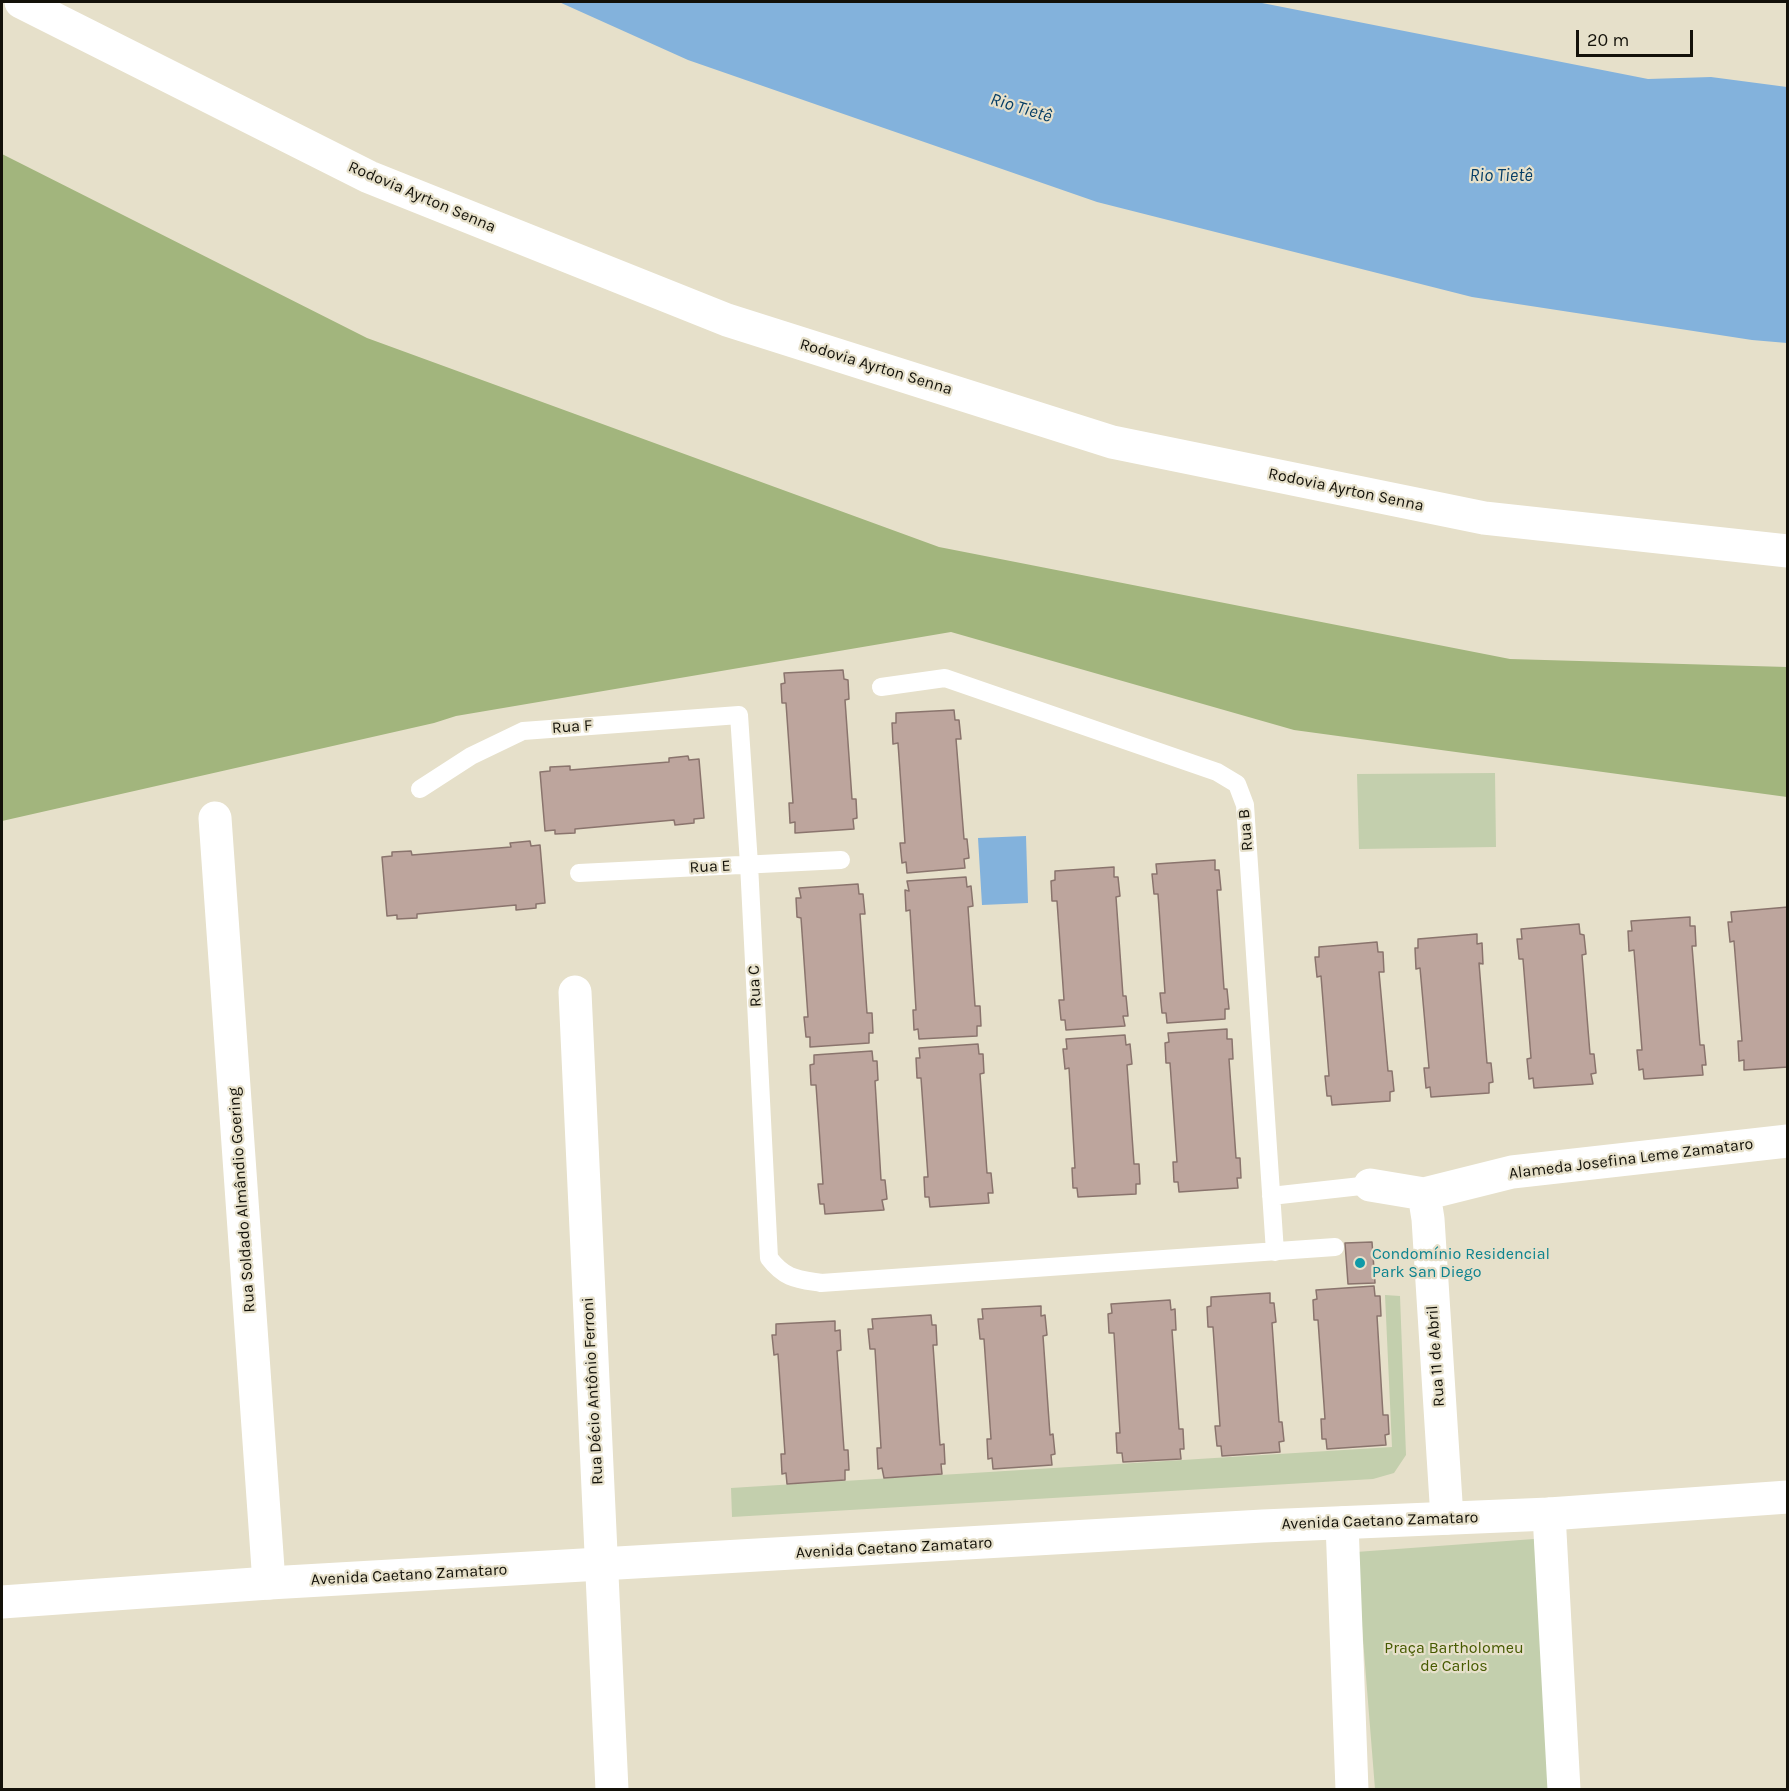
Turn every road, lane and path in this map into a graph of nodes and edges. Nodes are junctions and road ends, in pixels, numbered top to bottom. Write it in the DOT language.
graph roads {
  1 [pos="21,2"];
  2 [pos="1786,551"];
  3 [pos="881,687"];
  4 [pos="739,715"];
  5 [pos="420,789"];
  6 [pos="215,818"];
  7 [pos="841,861"];
  8 [pos="749,864"];
  9 [pos="579,873"];
  10 [pos="575,992"];
  11 [pos="1788,1141"];
  12 [pos="1370,1185"];
  13 [pos="1424,1194"];
  14 [pos="1271,1196"];
  15 [pos="1335,1247"];
  16 [pos="1275,1252"];
  17 [pos="1788,1497"];
  18 [pos="1549,1514"];
  19 [pos="1447,1518"];
  20 [pos="1342,1523"];
  21 [pos="601,1565"];
  22 [pos="269,1583"];
  23 [pos="2,1602"];
  24 [pos="612,1790"];
  25 [pos="1352,1790"];
  26 [pos="1564,1790"];
  1 -- 2 [label="main road, Rodovia Ayrton Senna"];
  3 -- 14 [label="lane, Rua B"];
  4 -- 5 [label="lane, Rua F"];
  4 -- 8 [label="lane, Rua C"];
  6 -- 22 [label="main road, Rua Soldado Almândio Goering"];
  7 -- 8 [label="lane, Rua E"];
  8 -- 9 [label="lane, Rua E"];
  8 -- 16 [label="lane, Rua C"];
  10 -- 21 [label="main road, Rua Décio Antônio Ferroni"];
  11 -- 13 [label="main road, Alameda Josefina Leme Zamataro"];
  12 -- 13 [label="main road, Alameda Josefina Leme Zamataro"];
  12 -- 14 [label="lane"];
  13 -- 19 [label="main road, Rua 11 de Abril"];
  14 -- 16 [label="lane, Rua B"];
  15 -- 16 [label="lane"];
  17 -- 18 [label="main road, Avenida Caetano Zamataro"];
  18 -- 19 [label="main road, Avenida Caetano Zamataro"];
  18 -- 26 [label="main road"];
  19 -- 20 [label="main road, Avenida Caetano Zamataro"];
  20 -- 21 [label="main road, Avenida Caetano Zamataro"];
  20 -- 25 [label="main road"];
  21 -- 22 [label="main road, Avenida Caetano Zamataro"];
  21 -- 24 [label="main road, Rua Décio Antônio Ferroni"];
  22 -- 23 [label="main road, Avenida Caetano Zamataro"];
}
